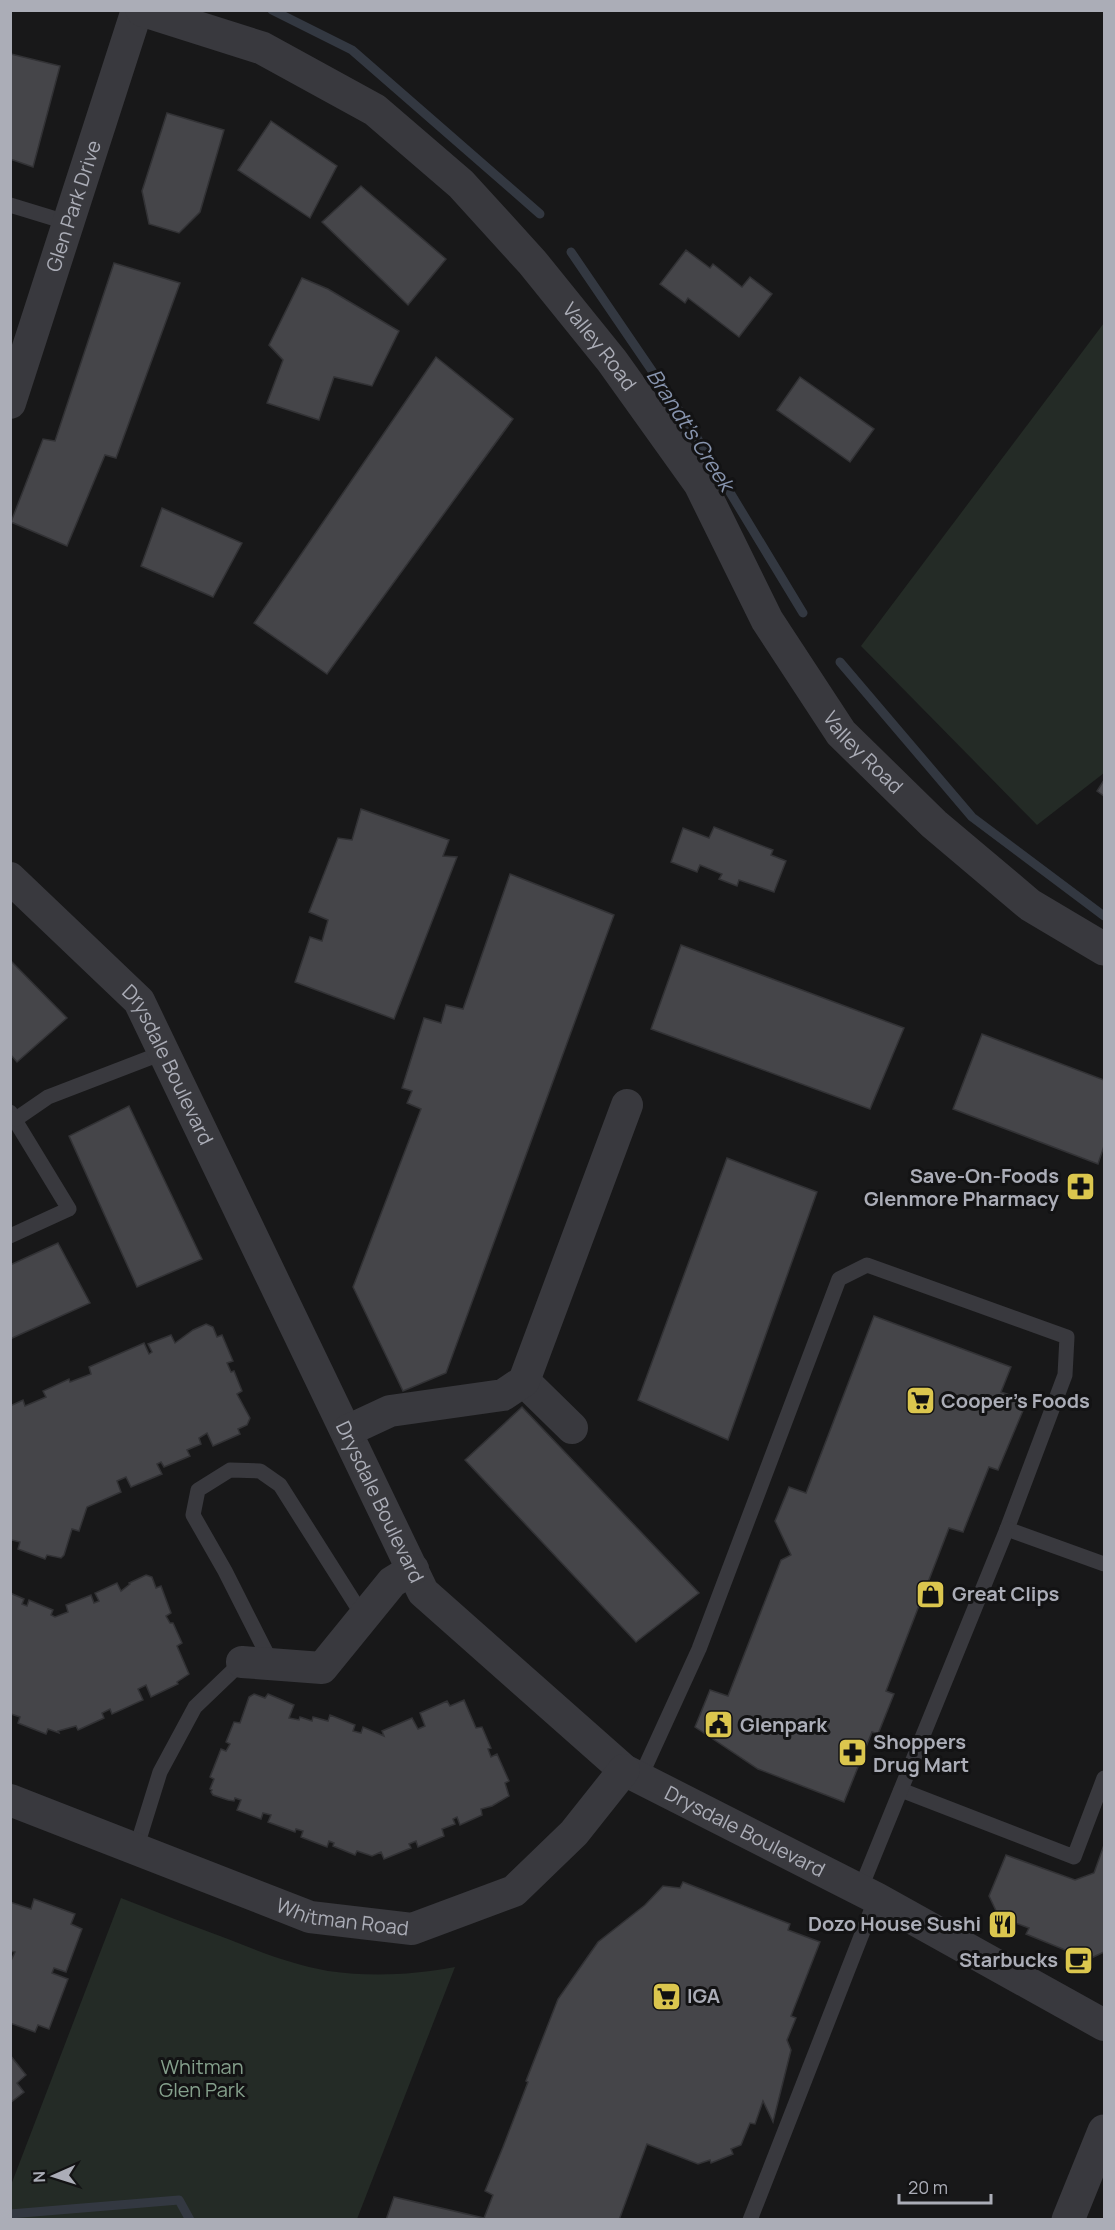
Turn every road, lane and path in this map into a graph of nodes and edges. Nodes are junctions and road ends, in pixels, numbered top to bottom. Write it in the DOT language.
graph roads {
  1 [pos="137,10"];
  2 [pos="142,10"];
  3 [pos="10,205"];
  4 [pos="69,223"];
  5 [pos="10,403"];
  6 [pos="10,878"];
  7 [pos="1104,949"];
  8 [pos="165,1052"];
  9 [pos="627,1105"];
  10 [pos="13,1115"];
  11 [pos="10,1236"];
  12 [pos="524,1381"];
  13 [pos="572,1428"];
  14 [pos="347,1431"];
  15 [pos="1007,1528"];
  16 [pos="1104,1564"];
  17 [pos="412,1569"];
  18 [pos="363,1616"];
  19 [pos="257,1663"];
  20 [pos="632,1774"];
  21 [pos="1104,1778"];
  22 [pos="901,1790"];
  23 [pos="14,1810"];
  24 [pos="136,1849"];
  25 [pos="868,1894"];
  26 [pos="1104,2025"];
  27 [pos="1104,2132"];
  28 [pos="750,2220"];
  29 [pos="1068,2220"];
  1 -- 4 [label="street, Glen Park Drive"];
  2 -- 7 [label="street, Valley Road"];
  3 -- 4 [label="lane"];
  4 -- 5 [label="street, Glen Park Drive"];
  6 -- 8 [label="street, Drysdale Boulevard"];
  8 -- 10 [label="lane"];
  8 -- 14 [label="street, Drysdale Boulevard"];
  9 -- 12 [label="street"];
  10 -- 11 [label="lane"];
  12 -- 13 [label="street"];
  12 -- 14 [label="street"];
  14 -- 17 [label="street, Drysdale Boulevard"];
  15 -- 16 [label="lane"];
  15 -- 20 [label="lane"];
  15 -- 22 [label="lane"];
  17 -- 18 [label="street"];
  17 -- 20 [label="street, Drysdale Boulevard"];
  18 -- 19 [label="street"];
  18 -- 19 [label="lane"];
  19 -- 24 [label="lane"];
  20 -- 24 [label="street, Whitman Road"];
  20 -- 25 [label="street, Drysdale Boulevard"];
  21 -- 22 [label="lane"];
  22 -- 25 [label="lane"];
  23 -- 24 [label="street, Whitman Road"];
  25 -- 26 [label="street, Drysdale Boulevard"];
  25 -- 28 [label="lane"];
  27 -- 29 [label="street"];
}
